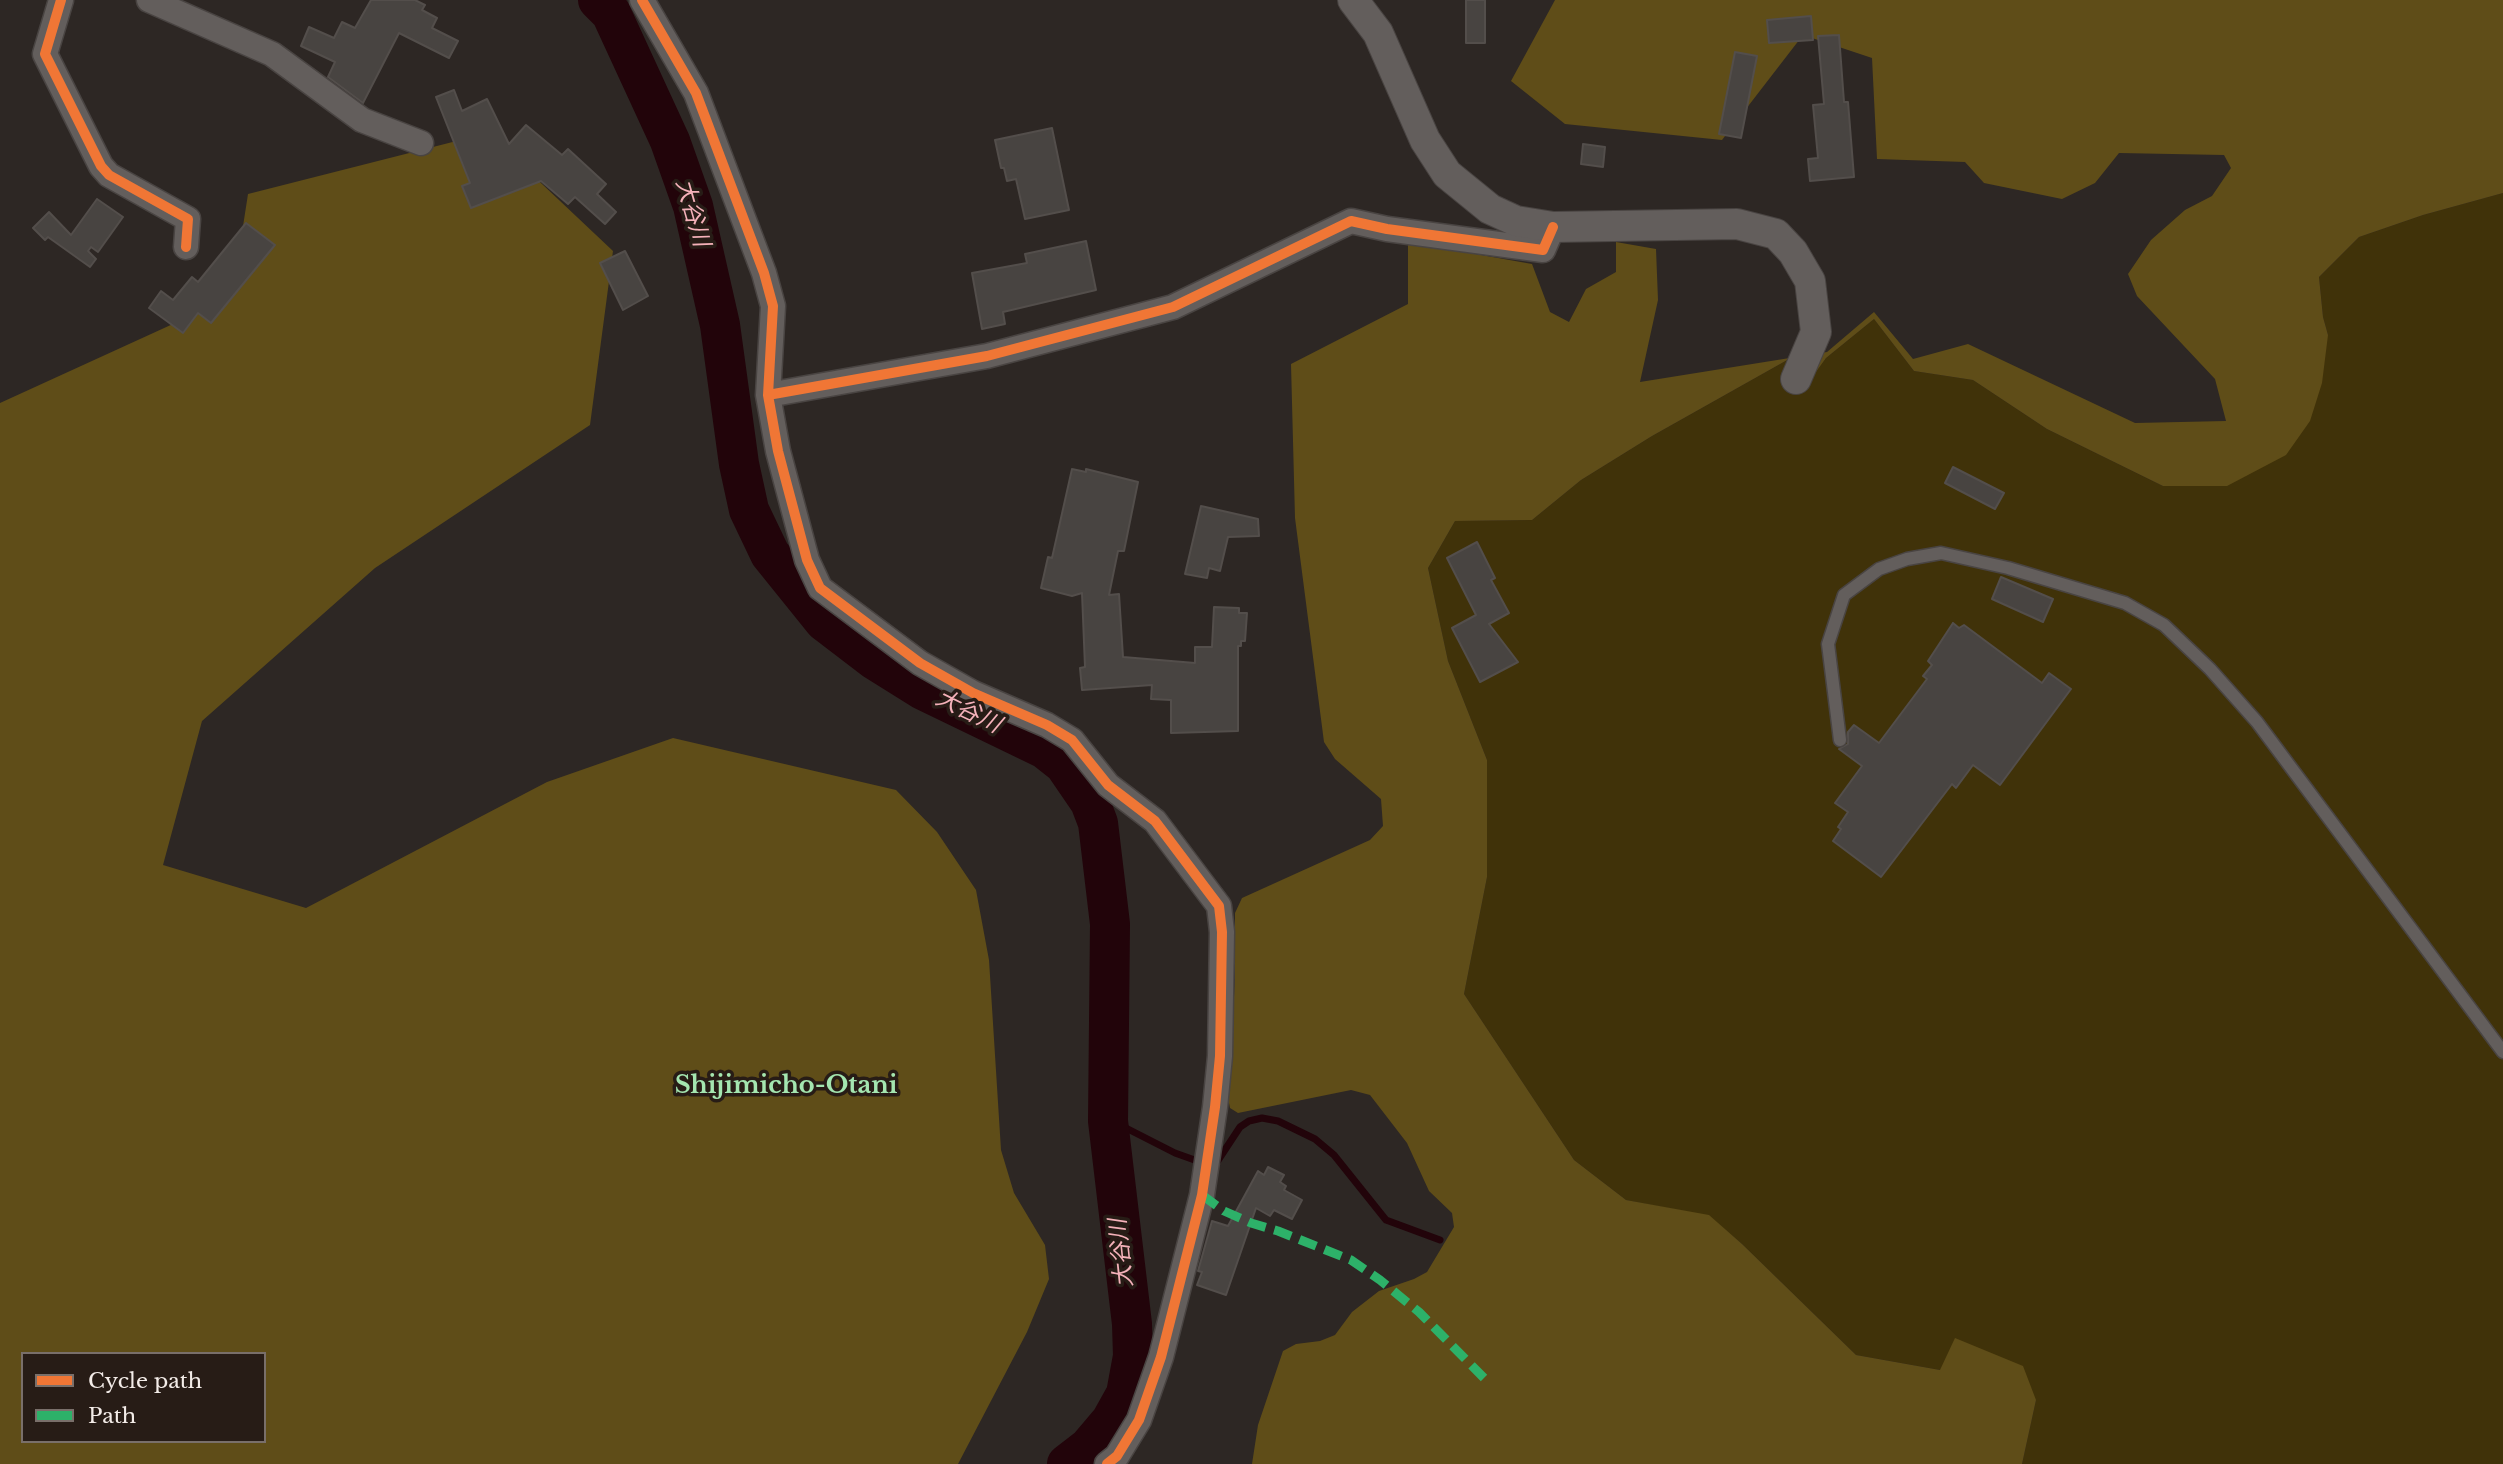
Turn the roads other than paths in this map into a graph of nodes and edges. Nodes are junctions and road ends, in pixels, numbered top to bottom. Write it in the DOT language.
graph roads {
  1 [pos="61,0"];
  2 [pos="149,0"];
  3 [pos="642,0"];
  4 [pos="1353,0"];
  5 [pos="421,143"];
  6 [pos="1553,227"];
  7 [pos="186,247"];
  8 [pos="1796,379"];
  9 [pos="768,395"];
  10 [pos="1840,740"];
  11 [pos="2503,1052"];
  12 [pos="1107,1464"];
  1 -- 7 [label="street"];
  2 -- 5 [label="street"];
  3 -- 9 [label="street"];
  4 -- 6 [label="street"];
  6 -- 8 [label="street"];
  6 -- 9 [label="street"];
  9 -- 12 [label="street"];
  10 -- 11 [label="lane"];
}
